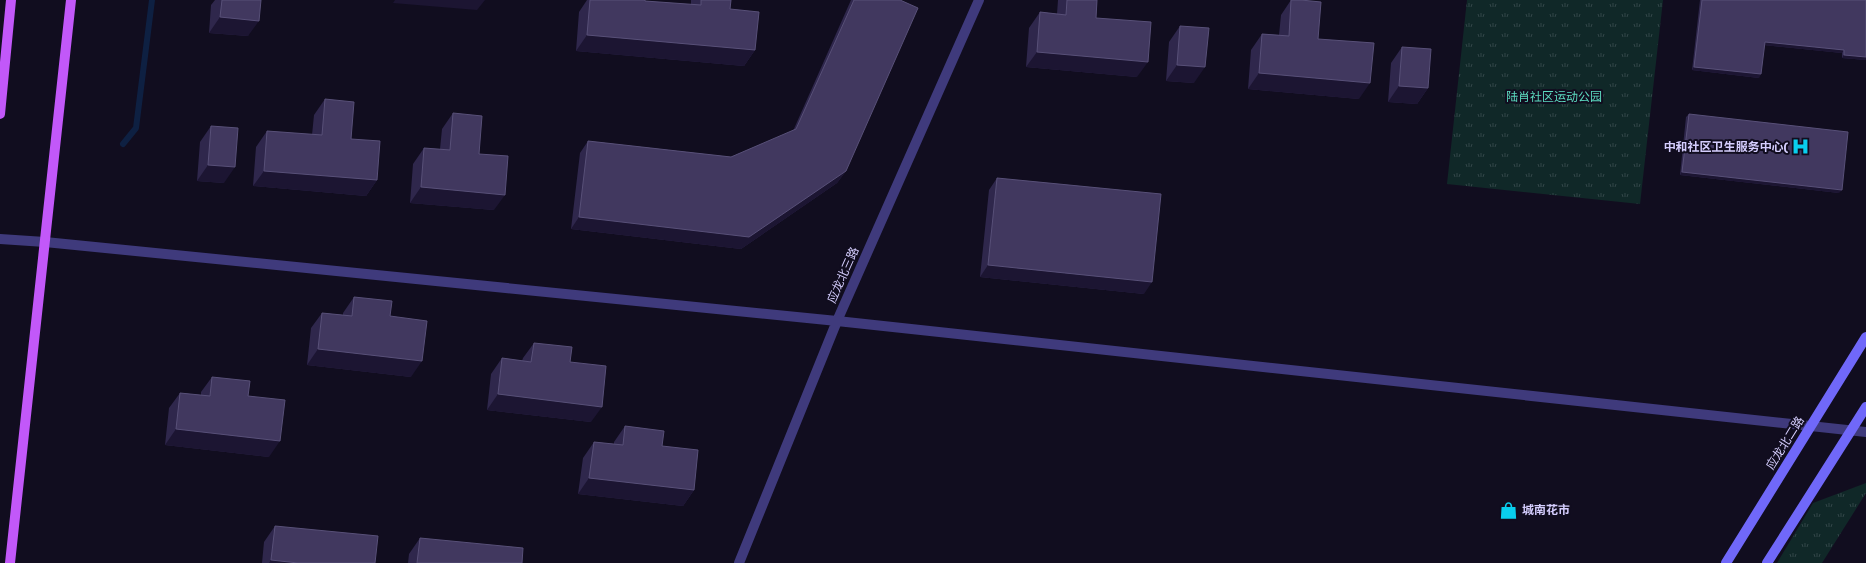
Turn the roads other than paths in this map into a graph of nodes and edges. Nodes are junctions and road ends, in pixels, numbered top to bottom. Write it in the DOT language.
graph roads {
  1 [pos="11,0"];
  2 [pos="71,0"];
  3 [pos="979,0"];
  4 [pos="0,114"];
  5 [pos="0,239"];
  6 [pos="45,242"];
  7 [pos="838,321"];
  8 [pos="1866,337"];
  9 [pos="1866,407"];
  10 [pos="1811,426"];
  11 [pos="1852,431"];
  12 [pos="1866,432"];
  13 [pos="10,563"];
  14 [pos="738,563"];
  15 [pos="1726,563"];
  16 [pos="1767,563"];
  1 -- 4 [label="main road"];
  2 -- 6 [label="main road"];
  3 -- 7 [label="street, 应龙北三路"];
  5 -- 6 [label="street"];
  6 -- 7 [label="street"];
  6 -- 13 [label="main road"];
  7 -- 10 [label="street"];
  7 -- 14 [label="street, 应龙北三路"];
  8 -- 10 [label="main road, 应龙北二路"];
  9 -- 11 [label="main road"];
  10 -- 11 [label="street"];
  10 -- 15 [label="main road, 应龙北二路"];
  11 -- 12 [label="street"];
  11 -- 16 [label="main road"];
}
